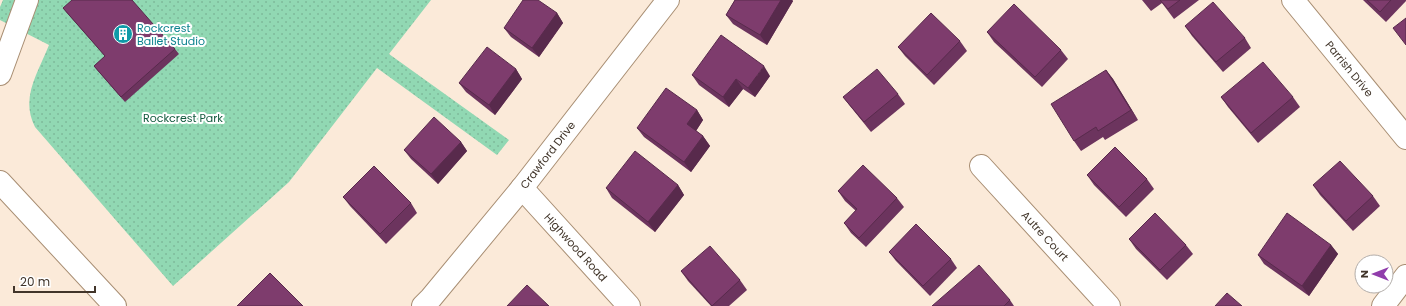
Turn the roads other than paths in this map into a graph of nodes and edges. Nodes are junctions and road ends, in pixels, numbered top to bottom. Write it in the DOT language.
graph roads {
  1 [pos="43,0"];
  2 [pos="668,0"];
  3 [pos="1293,0"];
  4 [pos="24,7"];
  5 [pos="0,74"];
  6 [pos="1406,138"];
  7 [pos="981,166"];
  8 [pos="0,182"];
  9 [pos="522,188"];
  10 [pos="1406,276"];
  11 [pos="115,306"];
  12 [pos="423,306"];
  13 [pos="629,306"];
  14 [pos="1109,306"];
  15 [pos="1383,306"];
  1 -- 4 [label="street"];
  2 -- 9 [label="street, Crawford Drive"];
  3 -- 6 [label="street, Parrish Drive"];
  4 -- 5 [label="street"];
  7 -- 14 [label="street, Autre Court"];
  8 -- 11 [label="street"];
  9 -- 12 [label="street, Crawford Drive"];
  9 -- 13 [label="street, Highwood Road"];
  10 -- 15 [label="street"];
}
